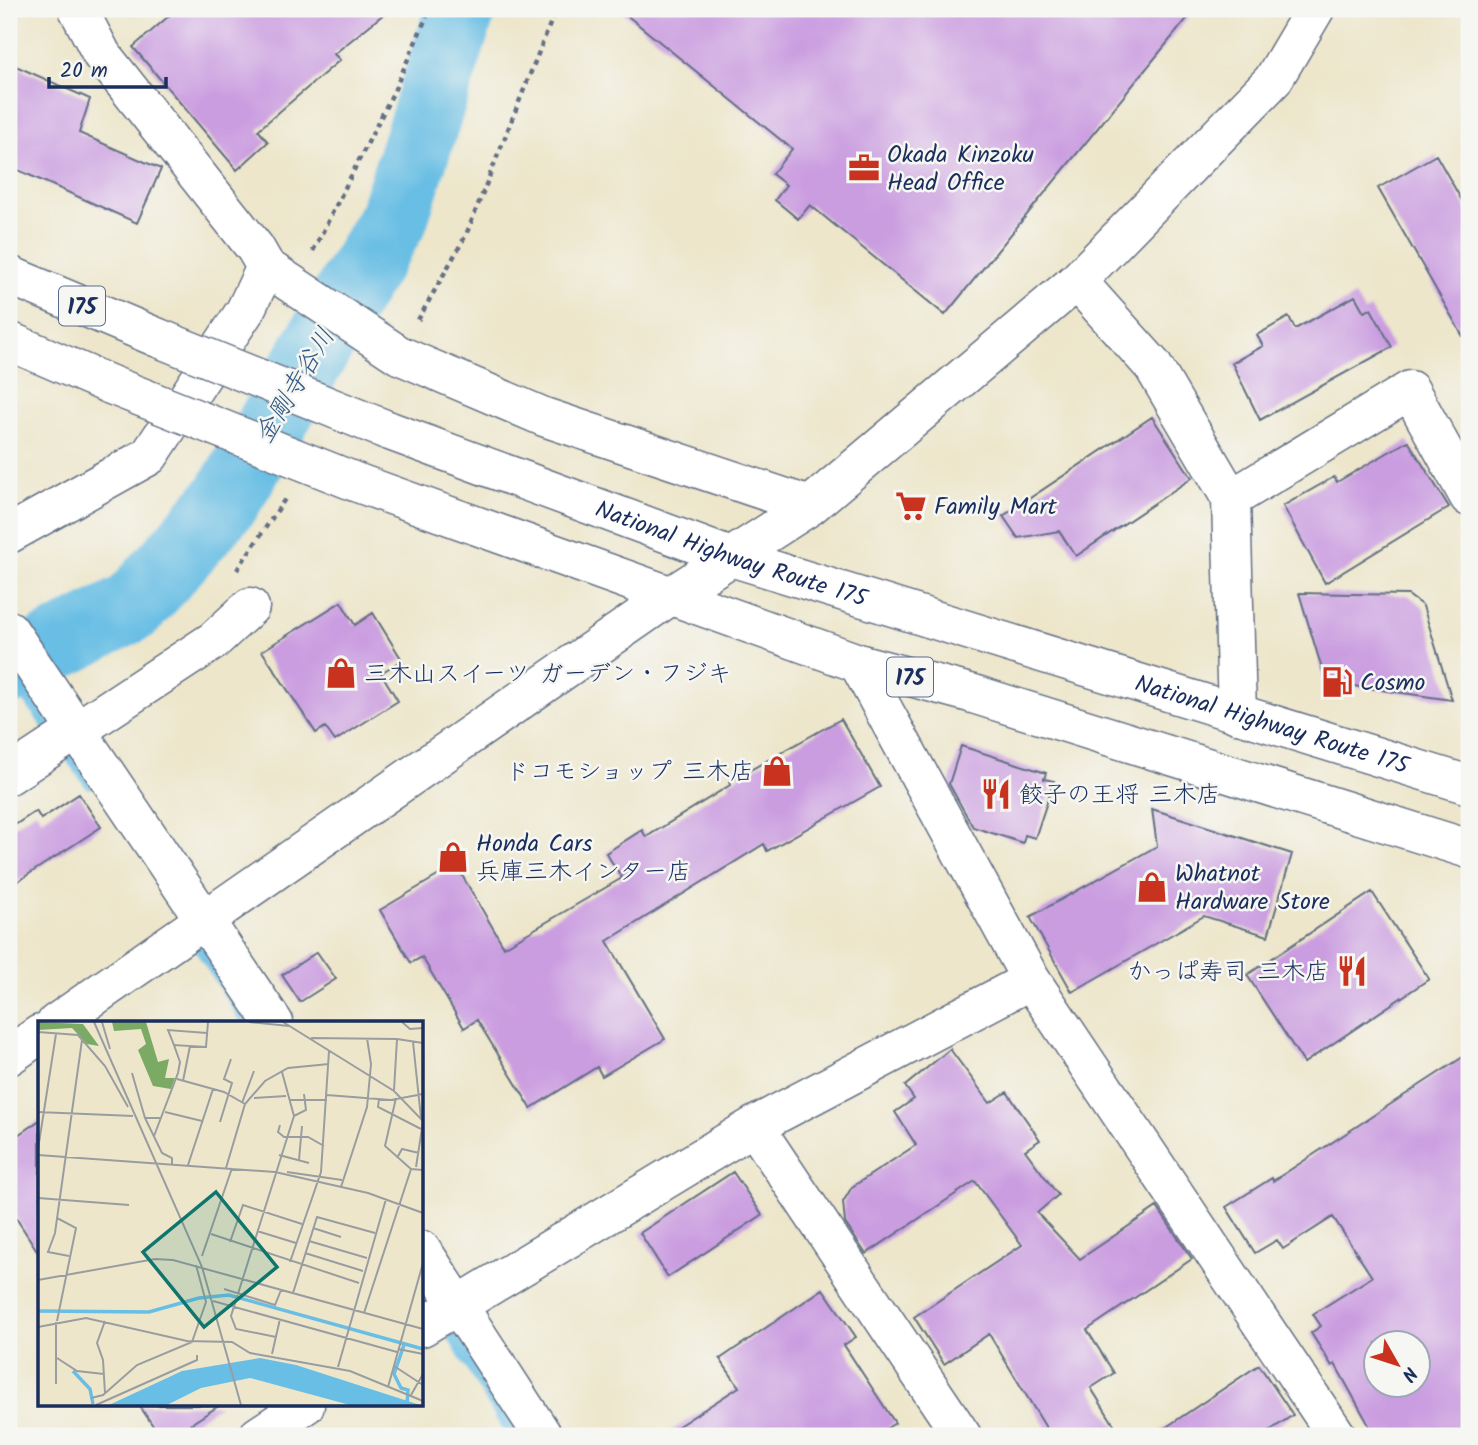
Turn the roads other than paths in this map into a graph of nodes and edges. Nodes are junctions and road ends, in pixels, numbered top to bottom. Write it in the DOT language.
graph roads {
  1 [pos="78,9"];
  2 [pos="1315,9"];
  3 [pos="9,275"];
  4 [pos="280,276"];
  5 [pos="1077,281"];
  6 [pos="9,341"];
  7 [pos="1469,497"];
  8 [pos="1231,499"];
  9 [pos="810,506"];
  10 [pos="9,534"];
  11 [pos="731,557"];
  12 [pos="669,597"];
  13 [pos="250,607"];
  14 [pos="9,630"];
  15 [pos="858,663"];
  16 [pos="1237,714"];
  17 [pos="68,717"];
  18 [pos="9,775"];
  19 [pos="1469,785"];
  20 [pos="1469,849"];
  21 [pos="207,919"];
  22 [pos="1031,980"];
  23 [pos="59,1021"];
  24 [pos="273,1021"];
  25 [pos="38,1035"];
  26 [pos="9,1056"];
  27 [pos="754,1126"];
  28 [pos="424,1253"];
  29 [pos="457,1304"];
  30 [pos="424,1326"];
  31 [pos="303,1406"];
  32 [pos="258,1436"];
  33 [pos="543,1436"];
  34 [pos="962,1436"];
  35 [pos="1337,1436"];
  1 -- 4 [label="main road"];
  2 -- 5 [label="main road"];
  3 -- 11 [label="main road, National Highway Route 175 / 175, bridge"];
  4 -- 9 [label="main road"];
  4 -- 10 [label="main road"];
  5 -- 8 [label="main road"];
  5 -- 9 [label="main road"];
  6 -- 12 [label="main road, 175, bridge"];
  7 -- 8 [label="main road"];
  8 -- 16 [label="main road"];
  9 -- 11 [label="main road"];
  11 -- 12 [label="main road"];
  11 -- 16 [label="main road, National Highway Route 175 / 175"];
  12 -- 15 [label="main road, 175"];
  12 -- 21 [label="main road"];
  13 -- 17 [label="main road"];
  14 -- 17 [label="main road"];
  15 -- 20 [label="main road, 175"];
  15 -- 22 [label="main road"];
  16 -- 19 [label="main road, National Highway Route 175 / 175"];
  17 -- 18 [label="main road"];
  17 -- 21 [label="main road"];
  21 -- 23 [label="main road"];
  21 -- 24 [label="main road"];
  22 -- 27 [label="main road"];
  22 -- 35 [label="main road"];
  25 -- 26 [label="main road"];
  27 -- 29 [label="main road"];
  27 -- 34 [label="main road"];
  28 -- 29 [label="main road"];
  29 -- 30 [label="main road"];
  29 -- 33 [label="main road"];
  31 -- 32 [label="main road"];
}
